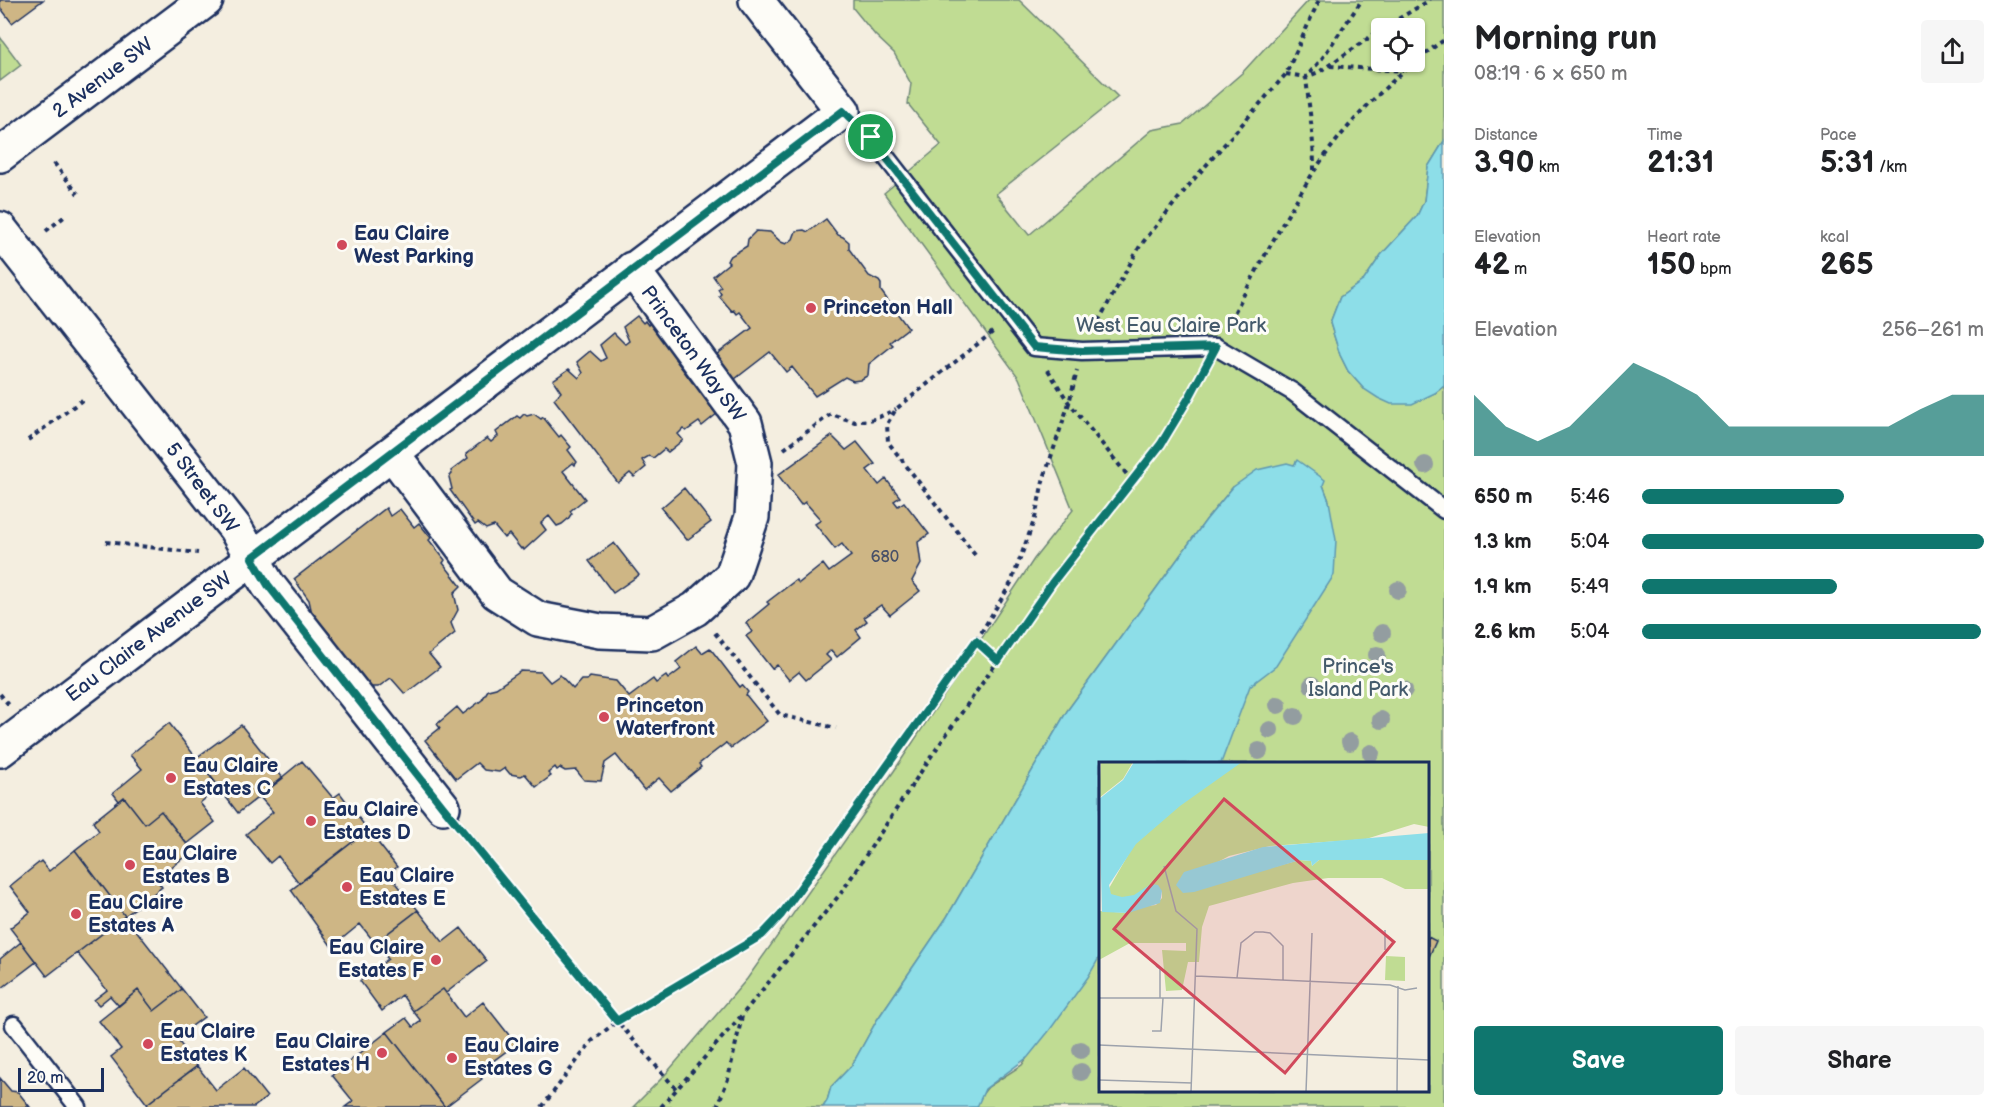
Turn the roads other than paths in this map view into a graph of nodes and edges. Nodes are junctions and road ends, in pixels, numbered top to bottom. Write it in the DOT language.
graph roads {
  1 [pos="206,0"];
  2 [pos="756,0"];
  3 [pos="843,111"];
  4 [pos="0,155"];
  5 [pos="0,229"];
  6 [pos="632,269"];
  7 [pos="392,453"];
  8 [pos="1444,510"];
  9 [pos="252,558"];
  10 [pos="0,750"];
  11 [pos="443,807"];
  12 [pos="14,1025"];
  13 [pos="78,1107"];
  1 -- 4 [label="street, 2 Avenue SW"];
  2 -- 3 [label="street"];
  3 -- 6 [label="street, Eau Claire Avenue SW"];
  3 -- 8 [label="lane"];
  5 -- 9 [label="street, 5 Street SW"];
  6 -- 7 [label="street, Eau Claire Avenue SW"];
  6 -- 7 [label="street, Princeton Way SW"];
  7 -- 9 [label="street, Eau Claire Avenue SW"];
  9 -- 10 [label="street, Eau Claire Avenue SW"];
  9 -- 11 [label="street, 5 Street SW"];
  12 -- 13 [label="lane"];
}
